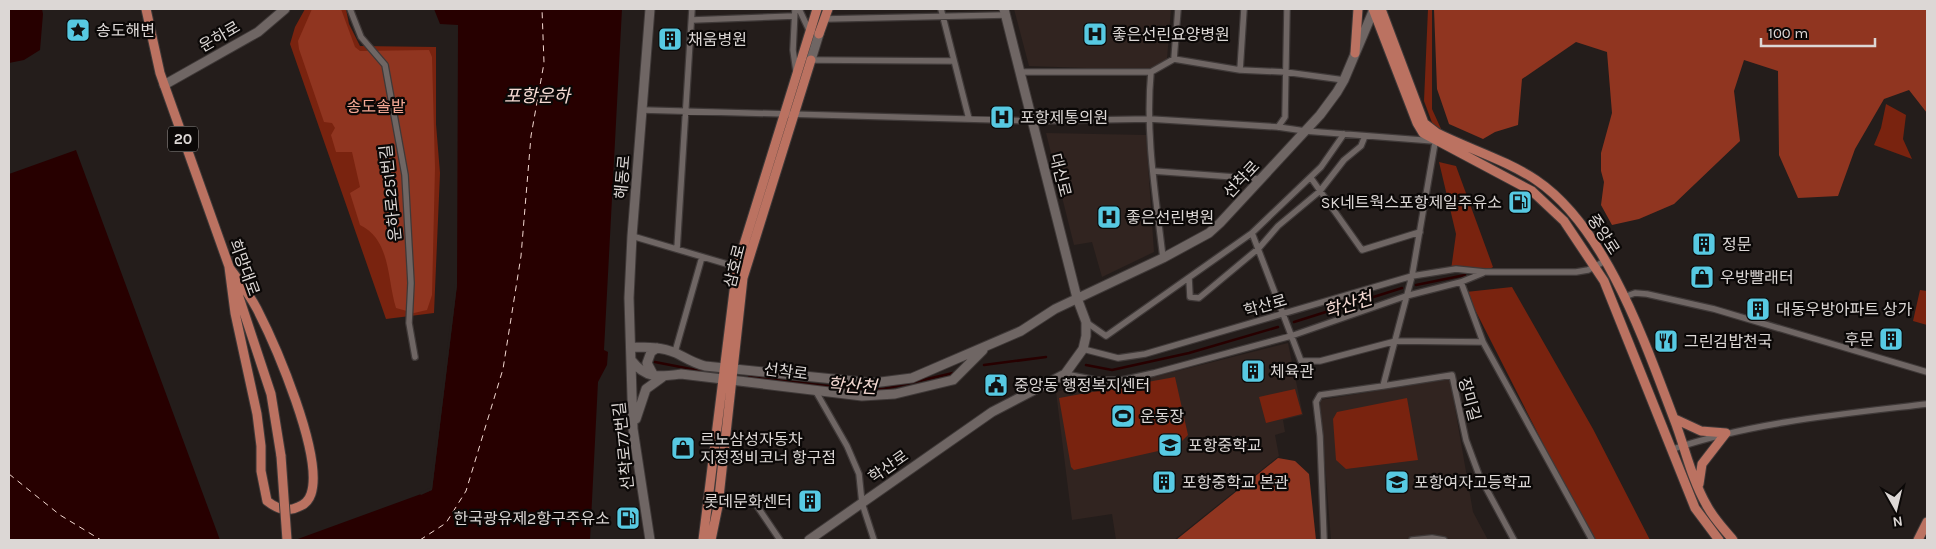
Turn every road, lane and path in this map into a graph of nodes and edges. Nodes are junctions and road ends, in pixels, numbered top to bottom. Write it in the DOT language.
graph roads {
  1 [pos="146,9"];
  2 [pos="285,9"];
  3 [pos="350,9"];
  4 [pos="650,9"];
  5 [pos="692,9"];
  6 [pos="799,9"];
  7 [pos="817,9"];
  8 [pos="828,9"];
  9 [pos="941,9"];
  10 [pos="1178,9"];
  11 [pos="1244,9"];
  12 [pos="1287,9"];
  13 [pos="1358,9"];
  14 [pos="1373,9"];
  15 [pos="1381,9"];
  16 [pos="795,12"];
  17 [pos="1004,12"];
  18 [pos="942,16"];
  19 [pos="825,18"];
  20 [pos="692,20"];
  21 [pos="809,30"];
  22 [pos="819,34"];
  23 [pos="1355,53"];
  24 [pos="1174,59"];
  25 [pos="811,60"];
  26 [pos="954,61"];
  27 [pos="1240,70"];
  28 [pos="796,72"];
  29 [pos="1020,72"];
  30 [pos="1151,72"];
  31 [pos="1285,72"];
  32 [pos="1344,80"];
  33 [pos="164,86"];
  34 [pos="643,110"];
  35 [pos="686,110"];
  36 [pos="783,114"];
  37 [pos="794,115"];
  38 [pos="969,119"];
  39 [pos="1150,119"];
  40 [pos="1032,120"];
  41 [pos="1278,127"];
  42 [pos="1305,131"];
  43 [pos="1344,134"];
  44 [pos="1365,136"];
  45 [pos="1436,137"];
  46 [pos="1153,170"];
  47 [pos="1311,178"];
  48 [pos="1262,179"];
  49 [pos="1320,191"];
  50 [pos="1420,232"];
  51 [pos="1252,233"];
  52 [pos="632,236"];
  53 [pos="1259,248"];
  54 [pos="677,249"];
  55 [pos="702,257"];
  56 [pos="1163,258"];
  57 [pos="1605,262"];
  58 [pos="229,267"];
  59 [pos="737,267"];
  60 [pos="1596,267"];
  61 [pos="1485,272"];
  62 [pos="1412,276"];
  63 [pos="1189,278"];
  64 [pos="1461,282"];
  65 [pos="1406,296"];
  66 [pos="1624,296"];
  67 [pos="1077,298"];
  68 [pos="1283,316"];
  69 [pos="1086,322"];
  70 [pos="1291,336"];
  71 [pos="1396,341"];
  72 [pos="1483,342"];
  73 [pos="631,347"];
  74 [pos="987,347"];
  75 [pos="657,348"];
  76 [pos="1083,349"];
  77 [pos="675,352"];
  78 [pos="415,356"];
  79 [pos="632,361"];
  80 [pos="729,368"];
  81 [pos="1927,372"];
  82 [pos="1065,374"];
  83 [pos="654,376"];
  84 [pos="664,376"];
  85 [pos="728,378"];
  86 [pos="1383,386"];
  87 [pos="815,390"];
  88 [pos="1927,404"];
  89 [pos="1674,419"];
  90 [pos="634,429"];
  91 [pos="1726,433"];
  92 [pos="1684,445"];
  93 [pos="1673,449"];
  94 [pos="1699,492"];
  95 [pos="862,503"];
  96 [pos="756,506"];
  97 [pos="1927,522"];
  98 [pos="287,540"];
  99 [pos="650,540"];
  100 [pos="704,540"];
  101 [pos="711,540"];
  102 [pos="780,540"];
  103 [pos="809,540"];
  104 [pos="874,540"];
  105 [pos="1324,540"];
  106 [pos="1412,540"];
  107 [pos="1444,540"];
  108 [pos="1514,540"];
  109 [pos="1592,540"];
  110 [pos="1719,540"];
  111 [pos="1734,540"];
  112 [pos="1918,540"];
  1 -- 33 [label="main road, 희망대로 / 20"];
  2 -- 33 [label="street, 운하로"];
  3 -- 78 [label="street, 운하로251번길"];
  4 -- 34 [label="street, 해동로"];
  5 -- 20 [label="street"];
  6 -- 21 [label="street"];
  7 -- 21 [label="main road, 삼호로"];
  8 -- 19 [label="main road, 삼호로"];
  9 -- 18 [label="street"];
  10 -- 24 [label="street"];
  11 -- 27 [label="street"];
  12 -- 31 [label="street"];
  13 -- 23 [label="main road"];
  14 -- 23 [label="street, 선착로"];
  14 -- 45 [label="main road, 중앙로"];
  15 -- 45 [label="main road, 중앙로"];
  16 -- 20 [label="street"];
  16 -- 28 [label="street"];
  17 -- 18 [label="street"];
  17 -- 29 [label="street, 대신로"];
  18 -- 19 [label="street"];
  18 -- 26 [label="street"];
  19 -- 22 [label="main road, 삼호로"];
  20 -- 35 [label="street"];
  21 -- 22 [label="street"];
  21 -- 28 [label="main road, 삼호로"];
  22 -- 25 [label="street, 삼호로"];
  23 -- 32 [label="street, 선착로"];
  24 -- 27 [label="street"];
  24 -- 30 [label="street"];
  25 -- 26 [label="street"];
  25 -- 37 [label="main road, 삼호로"];
  26 -- 38 [label="street"];
  27 -- 31 [label="street"];
  28 -- 36 [label="main road, 삼호로"];
  29 -- 30 [label="street"];
  29 -- 40 [label="street, 대신로"];
  30 -- 39 [label="street"];
  31 -- 32 [label="street"];
  31 -- 41 [label="street"];
  32 -- 42 [label="street, 선착로"];
  33 -- 58 [label="main road, 희망대로 / 20"];
  34 -- 35 [label="street"];
  34 -- 52 [label="street, 해동로"];
  35 -- 36 [label="street"];
  35 -- 54 [label="street"];
  36 -- 37 [label="street"];
  36 -- 59 [label="main road, 삼호로"];
  37 -- 38 [label="street"];
  37 -- 80 [label="main road, 삼호로"];
  38 -- 40 [label="street"];
  39 -- 40 [label="street"];
  39 -- 41 [label="street"];
  39 -- 46 [label="street"];
  40 -- 67 [label="street, 대신로"];
  41 -- 42 [label="street"];
  42 -- 43 [label="street"];
  42 -- 48 [label="street, 선착로"];
  43 -- 44 [label="street"];
  43 -- 47 [label="street"];
  44 -- 45 [label="street"];
  44 -- 49 [label="street"];
  45 -- 50 [label="street"];
  45 -- 57 [label="main road, 중앙로"];
  45 -- 60 [label="main road, 중앙로"];
  46 -- 48 [label="street"];
  46 -- 56 [label="street"];
  47 -- 49 [label="street"];
  47 -- 51 [label="street"];
  48 -- 56 [label="street, 선착로"];
  49 -- 50 [label="street"];
  49 -- 53 [label="street"];
  50 -- 62 [label="street"];
  51 -- 53 [label="street"];
  51 -- 63 [label="street"];
  52 -- 54 [label="street"];
  52 -- 73 [label="street, 해동로"];
  53 -- 63 [label="street"];
  53 -- 68 [label="street"];
  54 -- 55 [label="street"];
  55 -- 59 [label="street"];
  55 -- 77 [label="street"];
  56 -- 67 [label="street, 선착로"];
  57 -- 60 [label="street, 학산로"];
  57 -- 66 [label="main road, 중앙로"];
  58 -- 58 [label="main road"];
  58 -- 98 [label="main road, 희망대로 / 20, bridge"];
  59 -- 80 [label="main road, 삼호로"];
  60 -- 61 [label="street, 학산로"];
  60 -- 93 [label="main road, 중앙로"];
  61 -- 62 [label="street, 학산로"];
  61 -- 64 [label="street, 학산로"];
  62 -- 65 [label="street"];
  62 -- 68 [label="street, 학산로"];
  63 -- 69 [label="street"];
  64 -- 65 [label="street, 학산로"];
  64 -- 72 [label="street"];
  65 -- 70 [label="street, 학산로"];
  65 -- 71 [label="street"];
  66 -- 81 [label="street"];
  66 -- 89 [label="main road, 중앙로"];
  67 -- 69 [label="street, 대신로"];
  67 -- 74 [label="street, 선착로"];
  68 -- 70 [label="street"];
  68 -- 76 [label="street, 학산로"];
  69 -- 76 [label="street, 대신로"];
  70 -- 71 [label="street"];
  70 -- 82 [label="street, 학산로"];
  71 -- 72 [label="street"];
  71 -- 86 [label="street"];
  72 -- 109 [label="street"];
  73 -- 75 [label="street, 선착로"];
  73 -- 79 [label="street, 선착로77번길"];
  74 -- 80 [label="street, 선착로"];
  74 -- 87 [label="street, 선착로"];
  75 -- 77 [label="street, 선착로"];
  75 -- 83 [label="street"];
  76 -- 82 [label="street, 학산로"];
  77 -- 80 [label="street, 선착로"];
  79 -- 83 [label="street"];
  79 -- 90 [label="street, 선착로77번길"];
  80 -- 85 [label="main road, 삼호로"];
  82 -- 95 [label="street, 학산로"];
  83 -- 84 [label="street, 선착로"];
  84 -- 85 [label="street, 선착로"];
  84 -- 90 [label="street"];
  85 -- 87 [label="street, 선착로"];
  85 -- 100 [label="main road, 삼호로"];
  85 -- 101 [label="main road, 삼호로"];
  86 -- 105 [label="street"];
  86 -- 108 [label="street, 장미길"];
  87 -- 95 [label="street"];
  88 -- 91 [label="street"];
  89 -- 91 [label="main road"];
  89 -- 92 [label="main road, 중앙로"];
  90 -- 99 [label="street, 선착로77번길"];
  91 -- 92 [label="street"];
  91 -- 94 [label="main road"];
  92 -- 93 [label="street"];
  92 -- 94 [label="main road, 중앙로"];
  93 -- 110 [label="main road, 중앙로"];
  94 -- 111 [label="main road, 중앙로"];
  95 -- 103 [label="street, 학산로"];
  95 -- 104 [label="street"];
  96 -- 102 [label="street"];
  97 -- 112 [label="main road"];
  106 -- 107 [label="street"];
}
